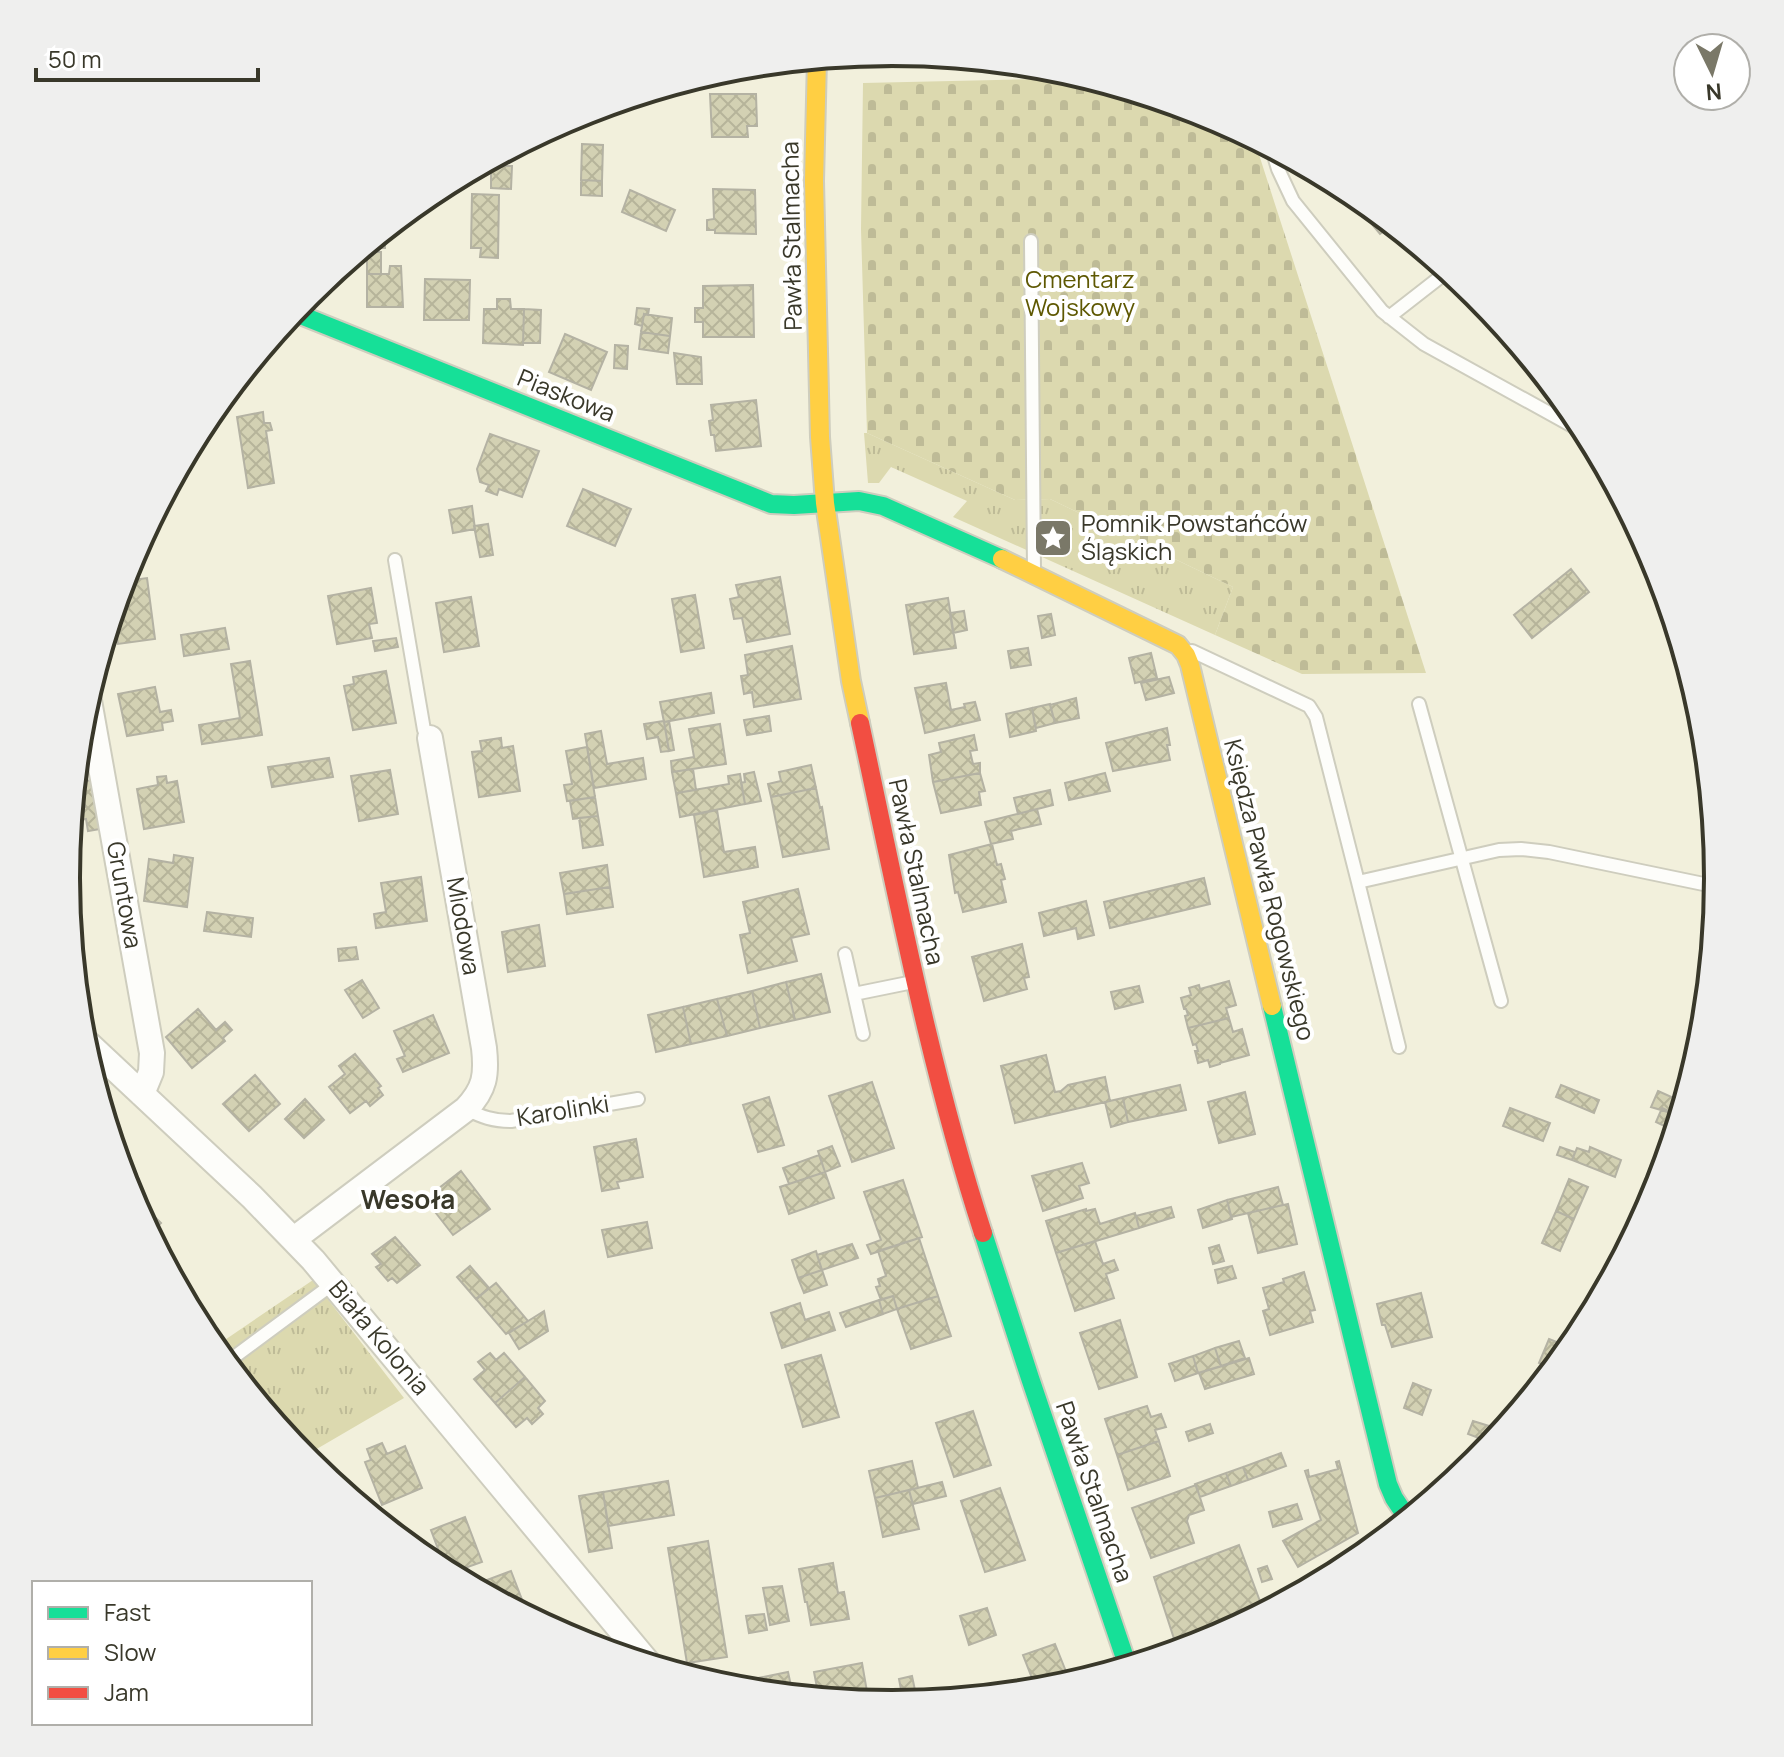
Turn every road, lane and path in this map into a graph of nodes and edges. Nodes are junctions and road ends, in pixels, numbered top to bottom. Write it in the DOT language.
graph roads {
  1 [pos="817,70"];
  2 [pos="1276,163"];
  3 [pos="1031,241"];
  4 [pos="1439,278"];
  5 [pos="305,317"];
  6 [pos="1389,317"];
  7 [pos="1564,421"];
  8 [pos="825,503"];
  9 [pos="395,560"];
  10 [pos="1034,573"];
  11 [pos="1178,645"];
  12 [pos="1419,704"];
  13 [pos="94,727"];
  14 [pos="430,738"];
  15 [pos="1461,857"];
  16 [pos="1358,882"];
  17 [pos="1704,884"];
  18 [pos="845,954"];
  19 [pos="916,982"];
  20 [pos="854,994"];
  21 [pos="1501,1001"];
  22 [pos="863,1034"];
  23 [pos="1399,1047"];
  24 [pos="99,1054"];
  25 [pos="142,1094"];
  26 [pos="638,1099"];
  27 [pos="466,1109"];
  28 [pos="294,1239"];
  29 [pos="334,1283"];
  30 [pos="235,1356"];
  31 [pos="1402,1510"];
  32 [pos="627,1647"];
  33 [pos="1124,1656"];
  1 -- 8 [label="street, Pawła Stalmacha"];
  2 -- 6 [label="lane"];
  3 -- 10 [label="lane"];
  4 -- 6 [label="lane"];
  5 -- 8 [label="street, Piaskowa"];
  6 -- 7 [label="lane"];
  8 -- 10 [label="street"];
  8 -- 19 [label="street, Pawła Stalmacha"];
  9 -- 14 [label="lane"];
  10 -- 11 [label="street"];
  11 -- 16 [label="lane"];
  11 -- 31 [label="street, Księdza Pawła Rogowskiego"];
  12 -- 15 [label="lane"];
  13 -- 25 [label="street, Gruntowa"];
  14 -- 27 [label="street, Miodowa"];
  15 -- 16 [label="lane"];
  15 -- 17 [label="lane"];
  15 -- 21 [label="lane"];
  16 -- 23 [label="lane"];
  18 -- 20 [label="lane"];
  19 -- 20 [label="lane"];
  19 -- 33 [label="street, Pawła Stalmacha"];
  20 -- 22 [label="lane"];
  24 -- 25 [label="street, Biała Kolonia"];
  25 -- 28 [label="street, Biała Kolonia"];
  26 -- 27 [label="lane, Karolinki"];
  27 -- 28 [label="street"];
  28 -- 29 [label="street, Biała Kolonia"];
  29 -- 30 [label="lane"];
  29 -- 32 [label="street, Biała Kolonia"];
}
